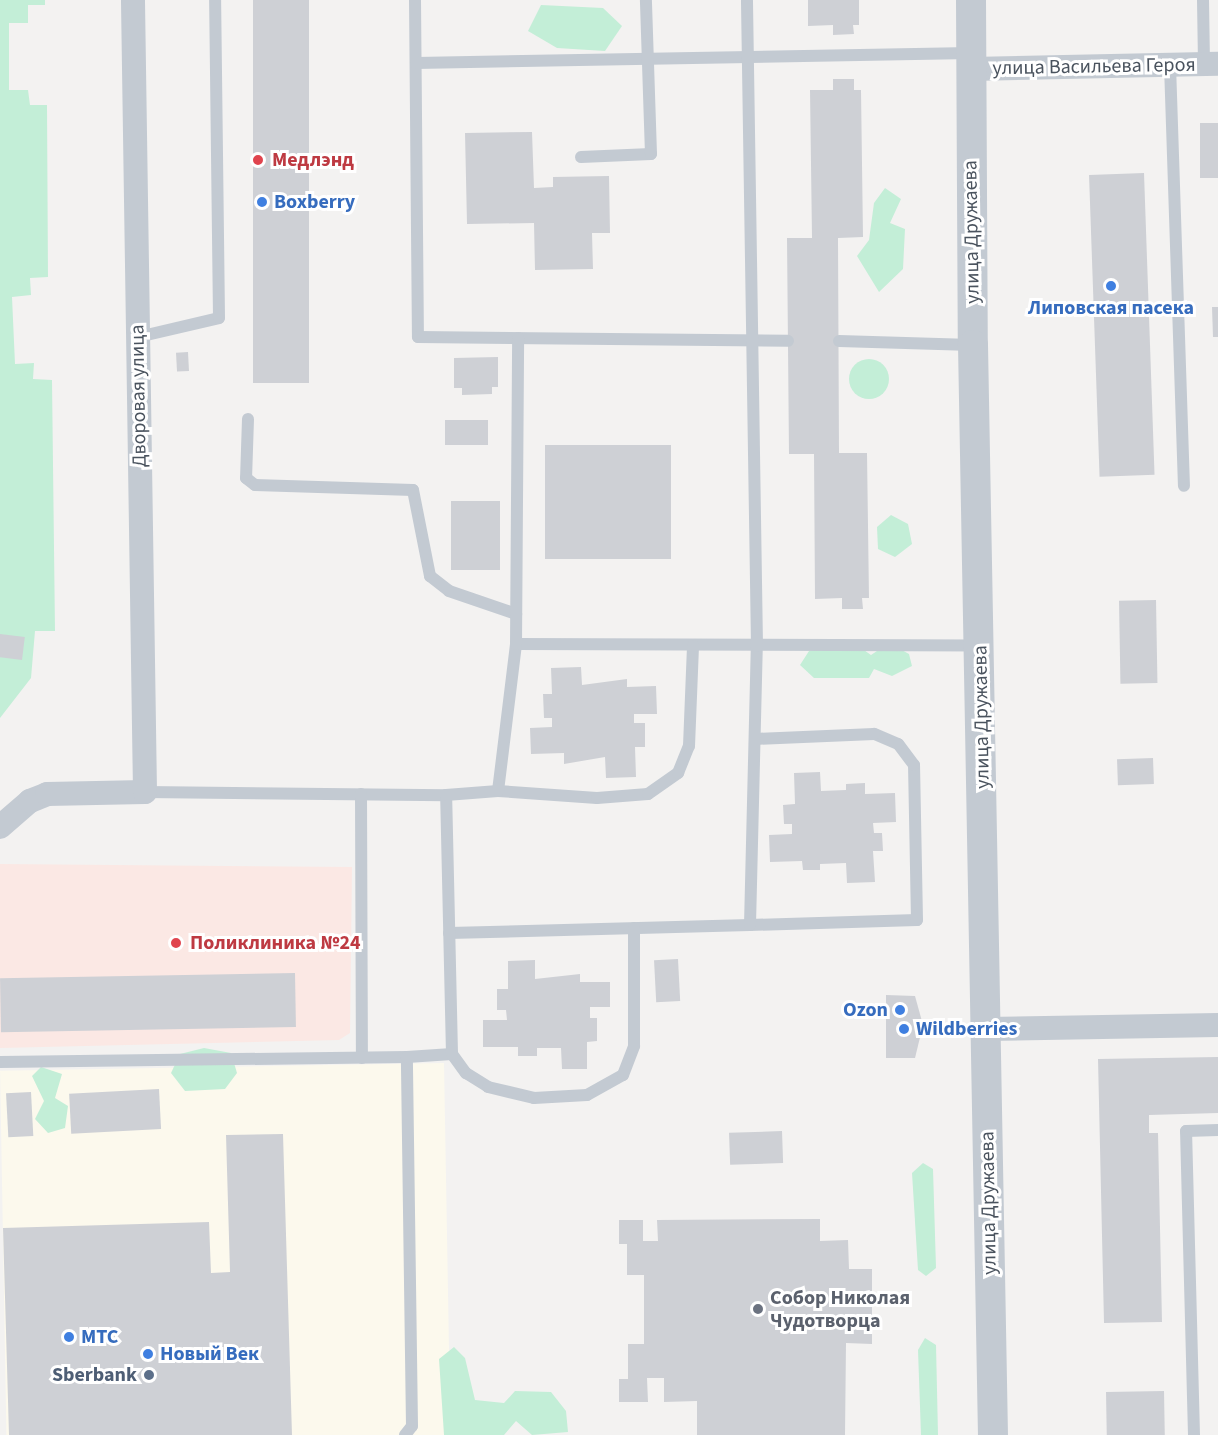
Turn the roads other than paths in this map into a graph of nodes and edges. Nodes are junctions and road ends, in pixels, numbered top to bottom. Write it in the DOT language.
graph roads {
  1 [pos="133,0"];
  2 [pos="215,0"];
  3 [pos="415,0"];
  4 [pos="646,0"];
  5 [pos="747,0"];
  6 [pos="971,0"];
  7 [pos="1203,0"];
  8 [pos="747,58"];
  9 [pos="649,60"];
  10 [pos="971,61"];
  11 [pos="416,63"];
  12 [pos="1211,64"];
  13 [pos="1170,65"];
  14 [pos="580,157"];
  15 [pos="138,337"];
  16 [pos="518,338"];
  17 [pos="838,341"];
  18 [pos="788,342"];
  19 [pos="750,344"];
  20 [pos="973,345"];
  21 [pos="248,419"];
  22 [pos="1184,486"];
  23 [pos="516,614"];
  24 [pos="516,644"];
  25 [pos="693,646"];
  26 [pos="757,646"];
  27 [pos="981,646"];
  28 [pos="755,739"];
  29 [pos="498,791"];
  30 [pos="144,792"];
  31 [pos="362,794"];
  32 [pos="446,795"];
  33 [pos="0,826"];
  34 [pos="750,925"];
  35 [pos="634,928"];
  36 [pos="449,933"];
  37 [pos="1218,1025"];
  38 [pos="986,1029"];
  39 [pos="452,1054"];
  40 [pos="407,1057"];
  41 [pos="362,1058"];
  42 [pos="0,1062"];
  43 [pos="1218,1130"];
  44 [pos="405,1435"];
  45 [pos="993,1435"];
  46 [pos="1194,1435"];
  1 -- 15 [label="street, Дворовая улица"];
  2 -- 15 [label="lane"];
  3 -- 11 [label="lane"];
  4 -- 9 [label="lane"];
  5 -- 8 [label="lane"];
  6 -- 10 [label="street, улица Дружаева"];
  7 -- 12 [label="lane"];
  8 -- 9 [label="lane"];
  8 -- 10 [label="lane"];
  8 -- 19 [label="lane"];
  9 -- 11 [label="lane"];
  9 -- 14 [label="lane"];
  10 -- 13 [label="street, улица Васильева Героя"];
  10 -- 20 [label="street, улица Дружаева"];
  11 -- 16 [label="lane"];
  12 -- 13 [label="street, улица Васильева Героя"];
  13 -- 22 [label="lane"];
  15 -- 30 [label="street, Дворовая улица"];
  16 -- 19 [label="lane"];
  16 -- 23 [label="lane"];
  17 -- 20 [label="lane"];
  18 -- 19 [label="lane"];
  19 -- 26 [label="lane"];
  20 -- 27 [label="street, улица Дружаева"];
  21 -- 23 [label="lane"];
  23 -- 24 [label="lane"];
  24 -- 25 [label="lane"];
  24 -- 29 [label="lane"];
  25 -- 26 [label="lane"];
  25 -- 29 [label="lane"];
  26 -- 27 [label="lane"];
  26 -- 28 [label="lane"];
  27 -- 38 [label="street, улица Дружаева"];
  28 -- 34 [label="lane"];
  28 -- 34 [label="lane"];
  29 -- 32 [label="lane"];
  30 -- 31 [label="lane"];
  30 -- 33 [label="street"];
  31 -- 32 [label="lane"];
  31 -- 41 [label="lane"];
  32 -- 36 [label="lane"];
  34 -- 35 [label="lane"];
  35 -- 36 [label="lane"];
  35 -- 39 [label="lane"];
  36 -- 39 [label="lane"];
  37 -- 38 [label="street"];
  38 -- 45 [label="street, улица Дружаева"];
  39 -- 40 [label="lane"];
  40 -- 41 [label="lane"];
  40 -- 44 [label="lane"];
  41 -- 42 [label="lane"];
  43 -- 46 [label="lane"];
}
